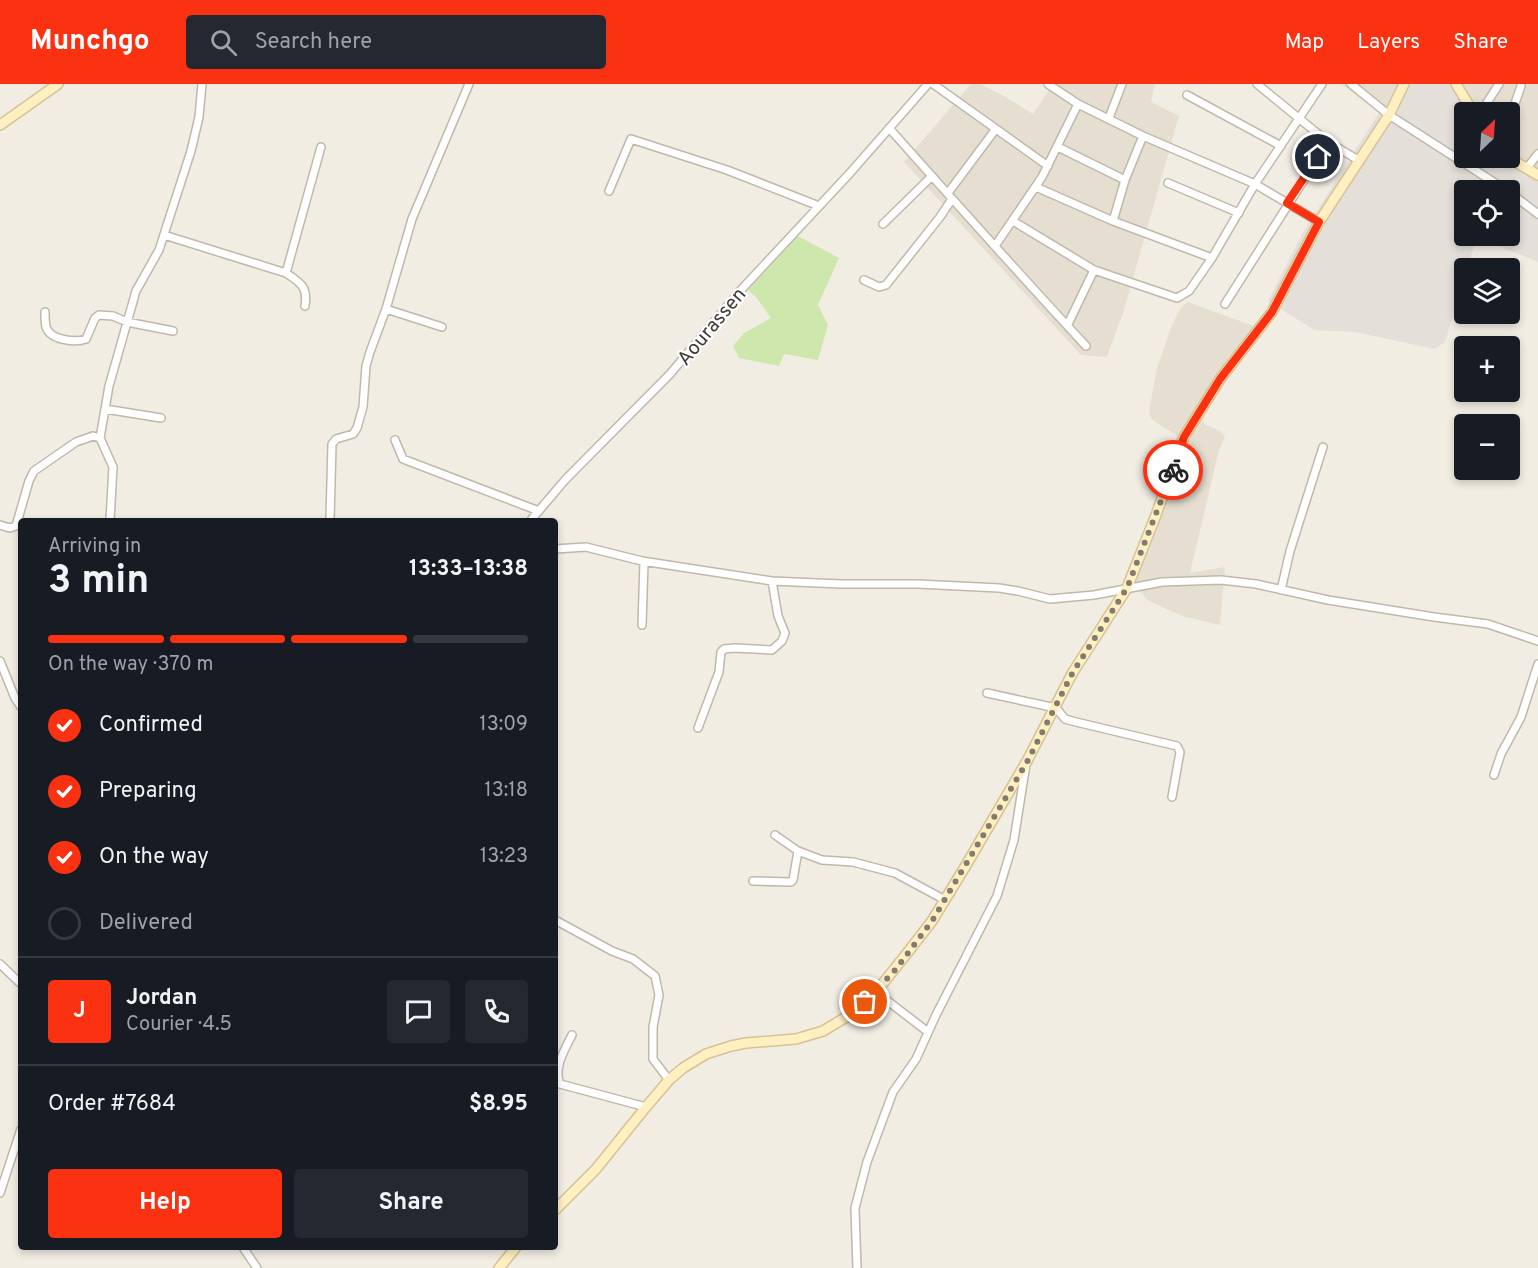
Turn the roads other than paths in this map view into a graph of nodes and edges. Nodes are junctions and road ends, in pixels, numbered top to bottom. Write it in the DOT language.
graph roads {
  1 [pos="58,84"];
  2 [pos="202,84"];
  3 [pos="470,84"];
  4 [pos="928,84"];
  5 [pos="933,84"];
  6 [pos="1048,84"];
  7 [pos="1122,84"];
  8 [pos="1257,84"];
  9 [pos="1322,84"];
  10 [pos="1351,84"];
  11 [pos="1404,84"];
  12 [pos="1456,84"];
  13 [pos="1499,84"];
  14 [pos="1521,86"];
  15 [pos="1187,95"];
  16 [pos="1467,102"];
  17 [pos="1487,102"];
  18 [pos="1516,102"];
  19 [pos="1078,104"];
  20 [pos="1389,115"];
  21 [pos="1109,118"];
  22 [pos="1299,118"];
  23 [pos="0,125"];
  24 [pos="889,128"];
  25 [pos="995,130"];
  26 [pos="1143,136"];
  27 [pos="1328,142"];
  28 [pos="1281,146"];
  29 [pos="321,147"];
  30 [pos="1058,147"];
  31 [pos="1538,154"];
  32 [pos="1360,161"];
  33 [pos="1520,165"];
  34 [pos="1048,166"];
  35 [pos="1526,169"];
  36 [pos="1538,175"];
  37 [pos="932,176"];
  38 [pos="1125,180"];
  39 [pos="1491,180"];
  40 [pos="1168,183"];
  41 [pos="1256,184"];
  42 [pos="1036,187"];
  43 [pos="609,191"];
  44 [pos="950,196"];
  45 [pos="1520,200"];
  46 [pos="1287,203"];
  47 [pos="819,206"];
  48 [pos="1239,213"];
  49 [pos="1538,214"];
  50 [pos="1013,221"];
  51 [pos="1113,221"];
  52 [pos="1319,222"];
  53 [pos="883,224"];
  54 [pos="164,235"];
  55 [pos="995,246"];
  56 [pos="1212,258"];
  57 [pos="1094,270"];
  58 [pos="286,273"];
  59 [pos="864,280"];
  60 [pos="1225,304"];
  61 [pos="305,306"];
  62 [pos="386,309"];
  63 [pos="45,312"];
  64 [pos="127,322"];
  65 [pos="1068,324"];
  66 [pos="442,327"];
  67 [pos="173,331"];
  68 [pos="1086,346"];
  69 [pos="105,409"];
  70 [pos="160,418"];
  71 [pos="100,438"];
  72 [pos="395,440"];
  73 [pos="1323,447"];
  74 [pos="539,511"];
  75 [pos="18,518"];
  76 [pos="110,518"];
  77 [pos="330,518"];
  78 [pos="533,518"];
  79 [pos="18,519"];
  80 [pos="0,525"];
  81 [pos="558,549"];
  82 [pos="644,562"];
  83 [pos="772,581"];
  84 [pos="1127,588"];
  85 [pos="1281,590"];
  86 [pos="642,625"];
  87 [pos="1538,641"];
  88 [pos="0,661"];
  89 [pos="1538,664"];
  90 [pos="987,693"];
  91 [pos="18,702"];
  92 [pos="1056,708"];
  93 [pos="698,728"];
  94 [pos="1027,762"];
  95 [pos="1494,775"];
  96 [pos="1172,797"];
  97 [pos="775,835"];
  98 [pos="798,851"];
  99 [pos="753,881"];
  100 [pos="945,900"];
  101 [pos="558,922"];
  102 [pos="0,964"];
  103 [pos="18,981"];
  104 [pos="876,992"];
  105 [pos="928,1032"];
  106 [pos="572,1035"];
  107 [pos="558,1073"];
  108 [pos="558,1079"];
  109 [pos="669,1080"];
  110 [pos="646,1107"];
  111 [pos="18,1138"];
  112 [pos="0,1193"];
  113 [pos="558,1207"];
  114 [pos="246,1250"];
  115 [pos="514,1250"];
  116 [pos="257,1268"];
  117 [pos="499,1268"];
  118 [pos="857,1268"];
  1 -- 23 [label="street"];
  2 -- 54 [label="street"];
  3 -- 62 [label="street"];
  4 -- 24 [label="street, Aourassen"];
  5 -- 25 [label="street"];
  6 -- 19 [label="street"];
  7 -- 21 [label="street"];
  8 -- 22 [label="street"];
  9 -- 22 [label="street"];
  10 -- 20 [label="street"];
  11 -- 20 [label="street"];
  12 -- 16 [label="street"];
  13 -- 17 [label="street"];
  14 -- 18 [label="street"];
  15 -- 28 [label="street"];
  19 -- 21 [label="street"];
  19 -- 30 [label="street"];
  20 -- 32 [label="street"];
  20 -- 39 [label="street"];
  21 -- 26 [label="street"];
  22 -- 27 [label="street"];
  22 -- 28 [label="street"];
  24 -- 37 [label="street"];
  24 -- 47 [label="street, Aourassen"];
  25 -- 34 [label="street"];
  25 -- 44 [label="street"];
  26 -- 38 [label="street"];
  26 -- 41 [label="street"];
  27 -- 32 [label="street"];
  27 -- 46 [label="street"];
  28 -- 41 [label="street"];
  29 -- 58 [label="street"];
  30 -- 34 [label="street"];
  30 -- 38 [label="street"];
  31 -- 35 [label="street"];
  32 -- 52 [label="street"];
  33 -- 35 [label="street"];
  34 -- 42 [label="street"];
  35 -- 36 [label="street"];
  37 -- 44 [label="street"];
  37 -- 53 [label="street"];
  38 -- 51 [label="street"];
  40 -- 48 [label="street"];
  41 -- 46 [label="street"];
  41 -- 48 [label="street"];
  42 -- 50 [label="street"];
  42 -- 51 [label="street"];
  43 -- 47 [label="street"];
  44 -- 55 [label="street"];
  44 -- 59 [label="street"];
  45 -- 49 [label="street"];
  46 -- 52 [label="street"];
  46 -- 60 [label="street"];
  47 -- 74 [label="street, Aourassen"];
  48 -- 56 [label="street"];
  50 -- 55 [label="street"];
  50 -- 57 [label="street"];
  51 -- 56 [label="street"];
  52 -- 84 [label="street"];
  54 -- 58 [label="street"];
  54 -- 64 [label="street"];
  55 -- 65 [label="street"];
  56 -- 57 [label="street"];
  57 -- 65 [label="street"];
  58 -- 61 [label="street"];
  62 -- 66 [label="street"];
  62 -- 77 [label="street"];
  63 -- 64 [label="street"];
  64 -- 67 [label="street"];
  64 -- 69 [label="street"];
  65 -- 68 [label="street"];
  69 -- 70 [label="street"];
  69 -- 71 [label="street"];
  71 -- 75 [label="street"];
  71 -- 76 [label="street"];
  72 -- 74 [label="street"];
  73 -- 85 [label="street"];
  74 -- 78 [label="street, Aourassen"];
  79 -- 80 [label="street"];
  81 -- 82 [label="street"];
  82 -- 83 [label="street"];
  82 -- 86 [label="street"];
  83 -- 84 [label="street"];
  83 -- 93 [label="street"];
  84 -- 85 [label="street"];
  84 -- 92 [label="street"];
  85 -- 87 [label="street"];
  88 -- 91 [label="street"];
  89 -- 95 [label="street"];
  90 -- 92 [label="street"];
  92 -- 94 [label="street"];
  92 -- 96 [label="street"];
  94 -- 100 [label="street"];
  94 -- 105 [label="street"];
  97 -- 98 [label="street"];
  98 -- 99 [label="street"];
  98 -- 100 [label="street"];
  100 -- 104 [label="street"];
  101 -- 109 [label="street"];
  102 -- 103 [label="street"];
  104 -- 105 [label="street"];
  104 -- 109 [label="street"];
  105 -- 118 [label="street"];
  106 -- 107 [label="street"];
  108 -- 110 [label="street"];
  109 -- 110 [label="street"];
  110 -- 113 [label="street"];
  111 -- 112 [label="street"];
  114 -- 116 [label="street"];
  115 -- 117 [label="street"];
}
